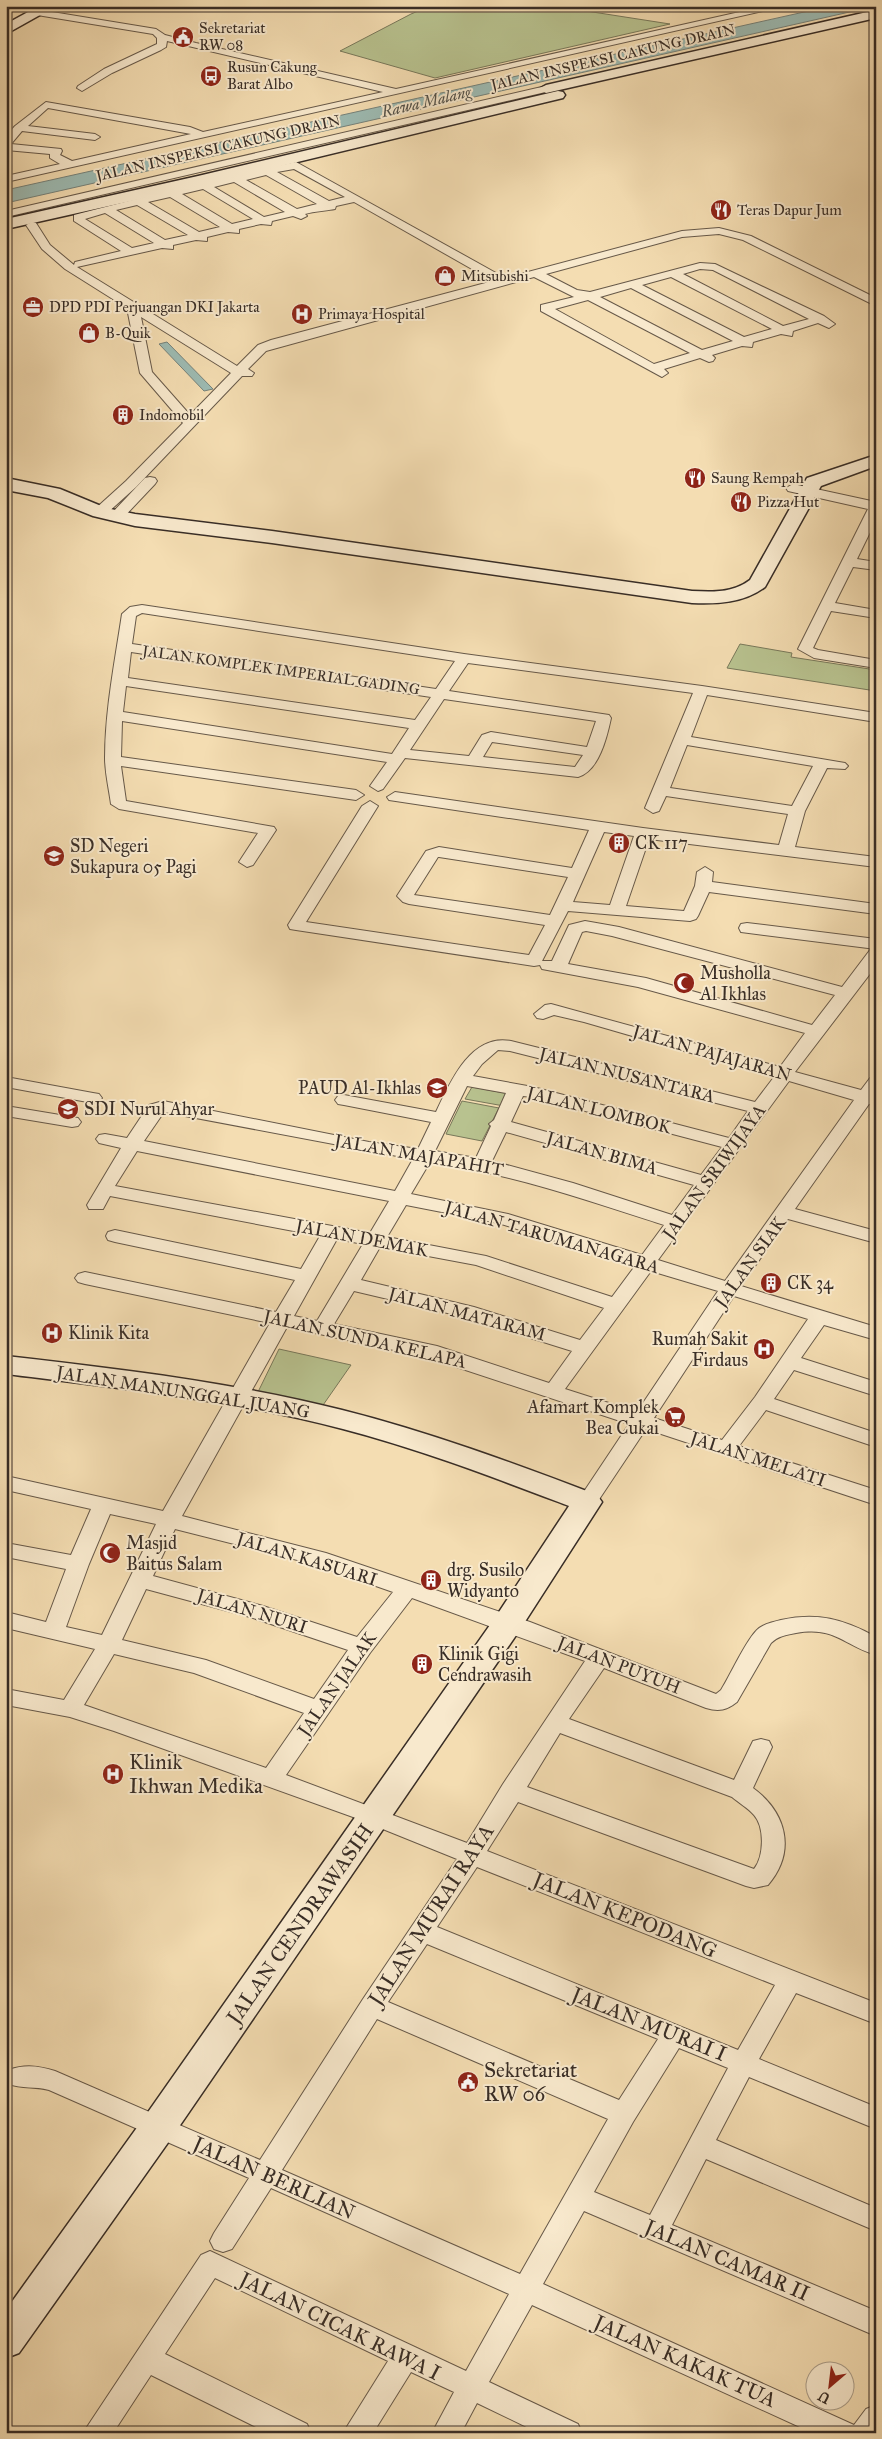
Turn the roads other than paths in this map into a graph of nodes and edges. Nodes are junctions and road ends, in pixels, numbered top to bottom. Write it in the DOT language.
graph roads {
  1 [pos="780,6"];
  2 [pos="45,9"];
  3 [pos="876,14"];
  4 [pos="166,25"];
  5 [pos="8,27"];
  6 [pos="162,36"];
  7 [pos="82,88"];
  8 [pos="396,92"];
  9 [pos="486,108"];
  10 [pos="19,128"];
  11 [pos="202,135"];
  12 [pos="96,137"];
  13 [pos="6,143"];
  14 [pos="6,147"];
  15 [pos="71,165"];
  16 [pos="267,171"];
  17 [pos="6,178"];
  18 [pos="235,178"];
  19 [pos="203,185"];
  20 [pos="172,193"];
  21 [pos="356,198"];
  22 [pos="139,201"];
  23 [pos="331,207"];
  24 [pos="108,210"];
  25 [pos="6,214"];
  26 [pos="298,214"];
  27 [pos="78,219"];
  28 [pos="265,222"];
  29 [pos="6,224"];
  30 [pos="32,225"];
  31 [pos="233,230"];
  32 [pos="200,238"];
  33 [pos="167,245"];
  34 [pos="131,252"];
  35 [pos="79,264"];
  36 [pos="671,273"];
  37 [pos="545,274"];
  38 [pos="509,280"];
  39 [pos="632,284"];
  40 [pos="588,296"];
  41 [pos="876,302"];
  42 [pos="133,308"];
  43 [pos="876,310"];
  44 [pos="787,332"];
  45 [pos="180,337"];
  46 [pos="150,341"];
  47 [pos="747,344"];
  48 [pos="262,348"];
  49 [pos="704,356"];
  50 [pos="216,359"];
  51 [pos="238,372"];
  52 [pos="252,374"];
  53 [pos="200,410"];
  54 [pos="215,412"];
  55 [pos="190,422"];
  56 [pos="876,452"];
  57 [pos="876,460"];
  58 [pos="147,467"];
  59 [pos="162,469"];
  60 [pos="6,478"];
  61 [pos="6,484"];
  62 [pos="804,489"];
  63 [pos="876,500"];
  64 [pos="876,506"];
  65 [pos="115,508"];
  66 [pos="872,521"];
  67 [pos="848,562"];
  68 [pos="876,566"];
  69 [pos="825,606"];
  70 [pos="876,614"];
  71 [pos="124,647"];
  72 [pos="464,658"];
  73 [pos="876,664"];
  74 [pos="120,680"];
  75 [pos="702,690"];
  76 [pos="438,693"];
  77 [pos="115,716"];
  78 [pos="876,718"];
  79 [pos="419,725"];
  80 [pos="682,740"];
  81 [pos="592,752"];
  82 [pos="399,756"];
  83 [pos="113,760"];
  84 [pos="473,762"];
  85 [pos="822,763"];
  86 [pos="840,766"];
  87 [pos="378,786"];
  88 [pos="661,791"];
  89 [pos="356,795"];
  90 [pos="395,797"];
  91 [pos="370,806"];
  92 [pos="654,808"];
  93 [pos="797,811"];
  94 [pos="600,826"];
  95 [pos="643,833"];
  96 [pos="786,850"];
  97 [pos="247,862"];
  98 [pos="876,862"];
  99 [pos="576,874"];
  100 [pos="762,893"];
  101 [pos="563,906"];
  102 [pos="876,909"];
  103 [pos="616,910"];
  104 [pos="554,921"];
  105 [pos="876,923"];
  106 [pos="747,928"];
  107 [pos="876,944"];
  108 [pos="876,954"];
  109 [pos="846,993"];
  110 [pos="551,1012"];
  111 [pos="816,1031"];
  112 [pos="785,1074"];
  113 [pos="463,1080"];
  114 [pos="6,1082"];
  115 [pos="876,1082"];
  116 [pos="517,1089"];
  117 [pos="93,1098"];
  118 [pos="870,1099"];
  119 [pos="344,1100"];
  120 [pos="157,1107"];
  121 [pos="760,1109"];
  122 [pos="6,1111"];
  123 [pos="441,1118"];
  124 [pos="72,1122"];
  125 [pos="498,1124"];
  126 [pos="105,1139"];
  127 [pos="132,1144"];
  128 [pos="735,1145"];
  129 [pos="424,1155"];
  130 [pos="482,1164"];
  131 [pos="706,1182"];
  132 [pos="399,1197"];
  133 [pos="785,1212"];
  134 [pos="676,1223"];
  135 [pos="331,1232"];
  136 [pos="874,1233"];
  137 [pos="115,1236"];
  138 [pos="375,1241"];
  139 [pos="647,1263"];
  140 [pos="306,1276"];
  141 [pos="85,1278"];
  142 [pos="349,1284"];
  143 [pos="729,1289"];
  144 [pos="616,1304"];
  145 [pos="820,1316"];
  146 [pos="281,1319"];
  147 [pos="322,1328"];
  148 [pos="876,1334"];
  149 [pos="583,1348"];
  150 [pos="788,1361"];
  151 [pos="6,1365"];
  152 [pos="876,1389"];
  153 [pos="554,1390"];
  154 [pos="238,1398"];
  155 [pos="762,1402"];
  156 [pos="640,1419"];
  157 [pos="876,1440"];
  158 [pos="726,1449"];
  159 [pos="6,1483"];
  160 [pos="876,1498"];
  161 [pos="587,1502"];
  162 [pos="103,1506"];
  163 [pos="168,1520"];
  164 [pos="6,1550"];
  165 [pos="78,1564"];
  166 [pos="141,1580"];
  167 [pos="406,1590"];
  168 [pos="6,1620"];
  169 [pos="508,1624"];
  170 [pos="54,1631"];
  171 [pos="109,1644"];
  172 [pos="362,1646"];
  173 [pos="876,1647"];
  174 [pos="600,1657"];
  175 [pos="7,1699"];
  176 [pos="70,1709"];
  177 [pos="319,1710"];
  178 [pos="555,1722"];
  179 [pos="761,1747"];
  180 [pos="270,1778"];
  181 [pos="511,1790"];
  182 [pos="740,1791"];
  183 [pos="374,1816"];
  184 [pos="473,1854"];
  185 [pos="701,1859"];
  186 [pos="421,1931"];
  187 [pos="790,1981"];
  188 [pos="372,2006"];
  189 [pos="876,2014"];
  190 [pos="674,2034"];
  191 [pos="744,2062"];
  192 [pos="18,2077"];
  193 [pos="624,2114"];
  194 [pos="876,2118"];
  195 [pos="159,2126"];
  196 [pos="701,2146"];
  197 [pos="266,2175"];
  198 [pos="577,2196"];
  199 [pos="876,2220"];
  200 [pos="656,2230"];
  201 [pos="216,2252"];
  202 [pos="528,2290"];
  203 [pos="876,2324"];
  204 [pos="6,2341"];
  205 [pos="404,2357"];
  206 [pos="147,2359"];
  207 [pos="470,2387"];
  208 [pos="876,2418"];
  209 [pos="97,2433"];
  210 [pos="297,2433"];
  211 [pos="357,2433"];
  212 [pos="446,2433"];
  213 [pos="568,2433"];
  214 [pos="843,2433"];
  215 [pos="864,2433"];
  1 -- 8 [label="street, JALAN INSPEKSI CAKUNG DRAIN"];
  2 -- 4 [label="street"];
  2 -- 5 [label="street"];
  2 -- 6 [label="street"];
  3 -- 9 [label="street, JALAN INSPEKSI CAKUNG DRAIN"];
  6 -- 7 [label="street"];
  6 -- 8 [label="street"];
  8 -- 11 [label="street, JALAN INSPEKSI CAKUNG DRAIN"];
  9 -- 25 [label="street, JALAN INSPEKSI CAKUNG DRAIN"];
  9 -- 29 [label="street, JALAN INSPEKSI CAKUNG DRAIN"];
  10 -- 11 [label="street"];
  10 -- 12 [label="street"];
  10 -- 13 [label="street"];
  11 -- 15 [label="street, JALAN INSPEKSI CAKUNG DRAIN"];
  14 -- 15 [label="street"];
  15 -- 17 [label="street, JALAN INSPEKSI CAKUNG DRAIN"];
  16 -- 18 [label="street"];
  16 -- 21 [label="street"];
  16 -- 23 [label="street"];
  18 -- 19 [label="street"];
  18 -- 26 [label="street"];
  19 -- 20 [label="street"];
  19 -- 28 [label="street"];
  20 -- 22 [label="street"];
  20 -- 31 [label="street"];
  21 -- 23 [label="street"];
  21 -- 38 [label="street"];
  22 -- 24 [label="street"];
  22 -- 32 [label="street"];
  23 -- 26 [label="street"];
  24 -- 27 [label="street"];
  24 -- 33 [label="street"];
  26 -- 28 [label="street"];
  27 -- 34 [label="street"];
  28 -- 31 [label="street"];
  30 -- 42 [label="street"];
  31 -- 32 [label="street"];
  32 -- 33 [label="street"];
  33 -- 34 [label="street"];
  34 -- 35 [label="street"];
  36 -- 39 [label="street"];
  36 -- 44 [label="street"];
  36 -- 44 [label="street"];
  37 -- 38 [label="street"];
  37 -- 40 [label="street"];
  37 -- 41 [label="street"];
  37 -- 43 [label="street"];
  37 -- 52 [label="street"];
  38 -- 48 [label="street"];
  39 -- 40 [label="street"];
  39 -- 47 [label="street"];
  40 -- 49 [label="street"];
  40 -- 49 [label="street"];
  42 -- 45 [label="street"];
  42 -- 46 [label="street"];
  44 -- 47 [label="street"];
  45 -- 46 [label="street"];
  45 -- 50 [label="street"];
  46 -- 55 [label="street"];
  47 -- 49 [label="street"];
  48 -- 50 [label="street"];
  48 -- 51 [label="street"];
  50 -- 51 [label="street"];
  51 -- 52 [label="street"];
  51 -- 53 [label="street"];
  52 -- 54 [label="street"];
  53 -- 54 [label="street"];
  53 -- 55 [label="street"];
  54 -- 59 [label="street"];
  55 -- 58 [label="street"];
  56 -- 62 [label="street"];
  57 -- 62 [label="street"];
  58 -- 59 [label="street"];
  58 -- 65 [label="street"];
  59 -- 65 [label="street"];
  60 -- 65 [label="street"];
  61 -- 65 [label="street"];
  62 -- 63 [label="street"];
  62 -- 64 [label="street"];
  62 -- 65 [label="street"];
  64 -- 66 [label="street"];
  66 -- 67 [label="street"];
  67 -- 68 [label="street"];
  67 -- 69 [label="street"];
  69 -- 70 [label="street"];
  69 -- 73 [label="street"];
  71 -- 72 [label="street"];
  71 -- 74 [label="street"];
  71 -- 76 [label="street, JALAN KOMPLEK IMPERIAL GADING"];
  72 -- 75 [label="street"];
  72 -- 76 [label="street, JALAN KOMPLEK IMPERIAL GADING"];
  74 -- 77 [label="street"];
  74 -- 79 [label="street, JALAN KOMPLEK IMPERIAL GADING"];
  75 -- 78 [label="street"];
  75 -- 80 [label="street"];
  76 -- 79 [label="street, JALAN KOMPLEK IMPERIAL GADING"];
  76 -- 81 [label="street"];
  77 -- 82 [label="street"];
  77 -- 83 [label="street"];
  79 -- 82 [label="street, JALAN KOMPLEK IMPERIAL GADING"];
  80 -- 85 [label="street"];
  80 -- 88 [label="street"];
  81 -- 84 [label="street"];
  81 -- 84 [label="street"];
  82 -- 84 [label="street"];
  82 -- 87 [label="street, JALAN KOMPLEK IMPERIAL GADING"];
  83 -- 89 [label="street"];
  83 -- 97 [label="street"];
  85 -- 86 [label="street"];
  85 -- 93 [label="street"];
  87 -- 89 [label="street"];
  87 -- 90 [label="street"];
  88 -- 92 [label="street"];
  88 -- 93 [label="street"];
  89 -- 91 [label="street"];
  90 -- 91 [label="street"];
  90 -- 94 [label="street"];
  91 -- 104 [label="street"];
  93 -- 96 [label="street"];
  94 -- 95 [label="street"];
  94 -- 99 [label="street"];
  95 -- 96 [label="street"];
  95 -- 103 [label="street"];
  96 -- 98 [label="street"];
  99 -- 101 [label="street"];
  99 -- 104 [label="street"];
  100 -- 102 [label="street"];
  100 -- 103 [label="street"];
  100 -- 105 [label="street"];
  101 -- 103 [label="street"];
  101 -- 104 [label="street"];
  106 -- 107 [label="street"];
  108 -- 109 [label="street, JALAN SRIWIJAYA"];
  109 -- 111 [label="street, JALAN SRIWIJAYA"];
  109 -- 111 [label="street"];
  110 -- 112 [label="street, JALAN PAJAJARAN"];
  111 -- 112 [label="street, JALAN SRIWIJAYA"];
  112 -- 118 [label="street, JALAN PAJAJARAN"];
  112 -- 121 [label="street, JALAN SRIWIJAYA"];
  113 -- 116 [label="street, JALAN LOMBOK"];
  113 -- 121 [label="street, JALAN NUSANTARA"];
  113 -- 123 [label="street"];
  114 -- 117 [label="street"];
  115 -- 118 [label="street, JALAN SIAK"];
  116 -- 125 [label="street"];
  116 -- 128 [label="street, JALAN LOMBOK"];
  118 -- 133 [label="street, JALAN SIAK"];
  119 -- 123 [label="street"];
  120 -- 127 [label="street"];
  120 -- 129 [label="street, JALAN MAJAPAHIT"];
  121 -- 128 [label="street, JALAN SRIWIJAYA"];
  122 -- 124 [label="street"];
  123 -- 129 [label="street"];
  125 -- 130 [label="street"];
  125 -- 131 [label="street, JALAN BIMA"];
  126 -- 127 [label="street, JALAN TARUMANAGARA"];
  127 -- 132 [label="street, JALAN TARUMANAGARA"];
  127 -- 135 [label="street, JALAN DEMAK"];
  128 -- 131 [label="street, JALAN SRIWIJAYA"];
  129 -- 130 [label="street, JALAN MAJAPAHIT"];
  129 -- 132 [label="street"];
  130 -- 134 [label="street, JALAN MAJAPAHIT"];
  131 -- 134 [label="street, JALAN SRIWIJAYA"];
  132 -- 138 [label="street"];
  132 -- 139 [label="street, JALAN TARUMANAGARA"];
  133 -- 136 [label="street"];
  133 -- 143 [label="street, JALAN SIAK"];
  134 -- 139 [label="street, JALAN SRIWIJAYA"];
  135 -- 138 [label="street, JALAN DEMAK"];
  135 -- 140 [label="street"];
  137 -- 140 [label="street"];
  138 -- 142 [label="street"];
  138 -- 144 [label="street, JALAN DEMAK"];
  139 -- 143 [label="street, JALAN TARUMANAGARA"];
  139 -- 144 [label="street, JALAN SRIWIJAYA"];
  140 -- 146 [label="street"];
  141 -- 146 [label="street, JALAN SUNDA KELAPA"];
  142 -- 147 [label="street"];
  142 -- 149 [label="street, JALAN MATARAM"];
  143 -- 145 [label="street, JALAN TARUMANAGARA"];
  143 -- 156 [label="street, JALAN SIAK"];
  144 -- 149 [label="street, JALAN SRIWIJAYA"];
  145 -- 148 [label="street, JALAN TARUMANAGARA"];
  145 -- 150 [label="street"];
  146 -- 147 [label="street, JALAN SUNDA KELAPA"];
  146 -- 154 [label="street"];
  147 -- 153 [label="street, JALAN SUNDA KELAPA"];
  149 -- 153 [label="street, JALAN SRIWIJAYA"];
  150 -- 152 [label="street"];
  150 -- 155 [label="street"];
  151 -- 154 [label="street, JALAN MANUNGGAL JUANG"];
  153 -- 156 [label="street, JALAN SUNDA KELAPA"];
  154 -- 161 [label="street, JALAN MANUNGGAL JUANG"];
  154 -- 163 [label="street"];
  155 -- 157 [label="street"];
  155 -- 158 [label="street"];
  156 -- 158 [label="street, JALAN MELATI"];
  156 -- 161 [label="street, JALAN SIAK"];
  158 -- 160 [label="street, JALAN MELATI"];
  159 -- 162 [label="street, JALAN KASUARI"];
  161 -- 169 [label="street, JALAN CENDRAWASIH"];
  162 -- 163 [label="street, JALAN KASUARI"];
  162 -- 165 [label="street"];
  163 -- 166 [label="street"];
  163 -- 167 [label="street, JALAN KASUARI"];
  164 -- 165 [label="street"];
  165 -- 170 [label="street"];
  166 -- 171 [label="street"];
  166 -- 172 [label="street, JALAN NURI"];
  167 -- 169 [label="street, JALAN KASUARI"];
  167 -- 172 [label="street, JALAN JALAK"];
  168 -- 170 [label="street"];
  169 -- 174 [label="street, JALAN PUYUH"];
  169 -- 183 [label="street, JALAN CENDRAWASIH"];
  170 -- 171 [label="street"];
  171 -- 176 [label="street"];
  171 -- 177 [label="street"];
  172 -- 177 [label="street, JALAN JALAK"];
  173 -- 174 [label="street, JALAN PUYUH"];
  174 -- 178 [label="street, JALAN MURAI RAYA"];
  175 -- 176 [label="street, JALAN KEPODANG"];
  176 -- 180 [label="street, JALAN KEPODANG"];
  177 -- 180 [label="street, JALAN JALAK"];
  178 -- 181 [label="street, JALAN MURAI RAYA"];
  178 -- 182 [label="street"];
  179 -- 182 [label="street"];
  180 -- 183 [label="street, JALAN KEPODANG"];
  181 -- 184 [label="street, JALAN MURAI RAYA"];
  181 -- 185 [label="street"];
  182 -- 185 [label="street"];
  183 -- 184 [label="street, JALAN KEPODANG"];
  183 -- 195 [label="street, JALAN CENDRAWASIH"];
  184 -- 186 [label="street, JALAN MURAI RAYA"];
  184 -- 187 [label="street, JALAN KEPODANG"];
  186 -- 188 [label="street, JALAN MURAI RAYA"];
  186 -- 190 [label="street, JALAN MURAI I"];
  187 -- 189 [label="street, JALAN KEPODANG"];
  187 -- 191 [label="street"];
  188 -- 193 [label="street"];
  188 -- 197 [label="street, JALAN MURAI RAYA"];
  190 -- 191 [label="street, JALAN MURAI I"];
  190 -- 193 [label="street"];
  191 -- 194 [label="street, JALAN MURAI I"];
  191 -- 196 [label="street"];
  192 -- 195 [label="street, JALAN BERLIAN"];
  193 -- 198 [label="street"];
  195 -- 197 [label="street, JALAN BERLIAN"];
  195 -- 204 [label="street, JALAN CENDRAWASIH"];
  196 -- 199 [label="street"];
  196 -- 200 [label="street"];
  197 -- 201 [label="street"];
  197 -- 202 [label="street, JALAN BERLIAN"];
  198 -- 200 [label="street, JALAN CAMAR II"];
  198 -- 202 [label="street"];
  200 -- 203 [label="street, JALAN CAMAR II"];
  201 -- 205 [label="street, JALAN CICAK RAWA I"];
  201 -- 206 [label="street"];
  202 -- 207 [label="street"];
  202 -- 214 [label="street, JALAN KAKAK TUA"];
  205 -- 207 [label="street, JALAN CICAK RAWA I"];
  205 -- 211 [label="street"];
  206 -- 209 [label="street"];
  206 -- 210 [label="street"];
  207 -- 212 [label="street"];
  207 -- 213 [label="street"];
  208 -- 215 [label="street"];
}
